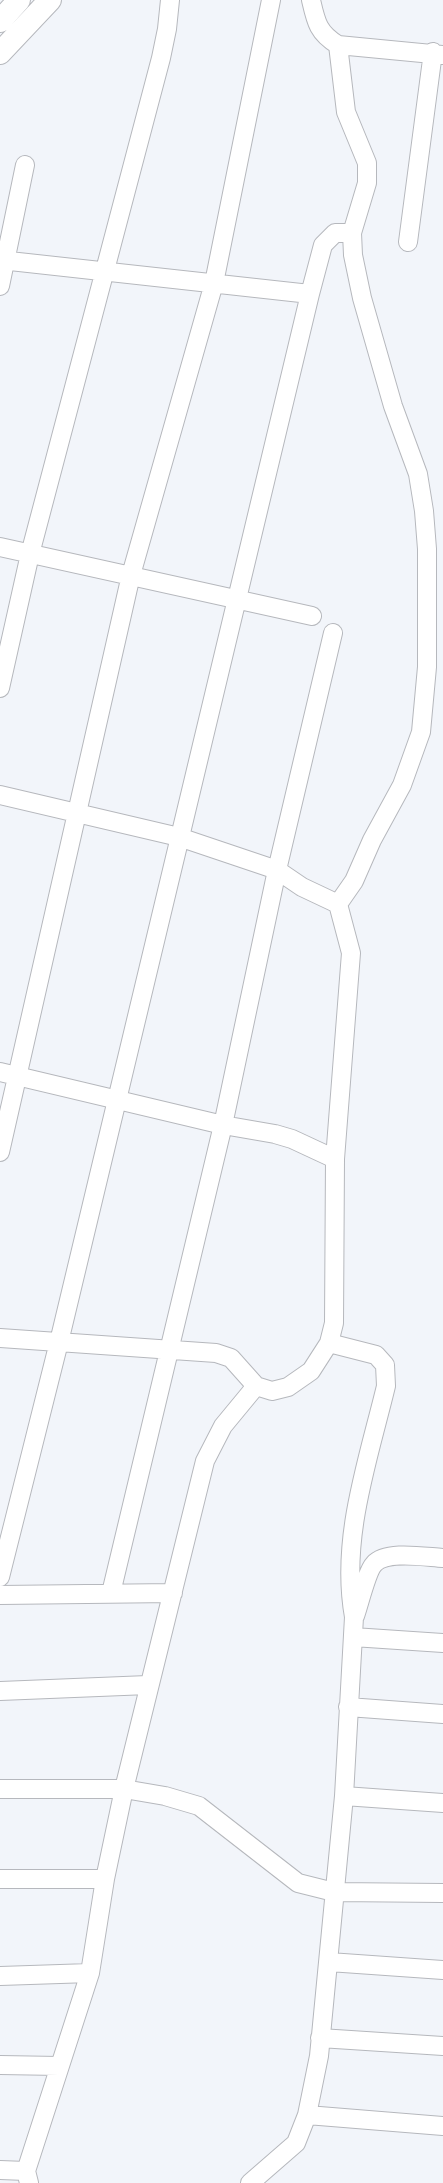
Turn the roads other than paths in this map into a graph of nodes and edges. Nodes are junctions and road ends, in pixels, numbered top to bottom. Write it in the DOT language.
graph roads {
  1 [pos="19,0"];
  2 [pos="50,0"];
  3 [pos="170,0"];
  4 [pos="271,0"];
  5 [pos="311,0"];
  6 [pos="0,21"];
  7 [pos="338,45"];
  8 [pos="0,53"];
  9 [pos="438,54"];
  10 [pos="25,165"];
  11 [pos="352,233"];
  12 [pos="408,242"];
  13 [pos="3,261"];
  14 [pos="105,272"];
  15 [pos="214,283"];
  16 [pos="0,286"];
  17 [pos="310,294"];
  18 [pos="0,548"];
  19 [pos="30,554"];
  20 [pos="131,576"];
  21 [pos="236,598"];
  22 [pos="312,616"];
  23 [pos="333,633"];
  24 [pos="0,688"];
  25 [pos="0,795"];
  26 [pos="77,813"];
  27 [pos="179,837"];
  28 [pos="277,870"];
  29 [pos="338,904"];
  30 [pos="0,1072"];
  31 [pos="17,1076"];
  32 [pos="117,1100"];
  33 [pos="223,1125"];
  34 [pos="0,1152"];
  35 [pos="335,1159"];
  36 [pos="0,1338"];
  37 [pos="59,1342"];
  38 [pos="329,1343"];
  39 [pos="169,1350"];
  40 [pos="256,1386"];
  41 [pos="443,1558"];
  42 [pos="0,1577"];
  43 [pos="111,1593"];
  44 [pos="173,1593"];
  45 [pos="0,1595"];
  46 [pos="354,1617"];
  47 [pos="353,1637"];
  48 [pos="443,1643"];
  49 [pos="148,1686"];
  50 [pos="0,1691"];
  51 [pos="348,1707"];
  52 [pos="443,1714"];
  53 [pos="0,1789"];
  54 [pos="124,1789"];
  55 [pos="344,1796"];
  56 [pos="443,1803"];
  57 [pos="0,1879"];
  58 [pos="105,1879"];
  59 [pos="334,1892"];
  60 [pos="443,1893"];
  61 [pos="329,1962"];
  62 [pos="443,1970"];
  63 [pos="90,1973"];
  64 [pos="0,1976"];
  65 [pos="320,2038"];
  66 [pos="443,2046"];
  67 [pos="0,2065"];
  68 [pos="59,2066"];
  69 [pos="308,2115"];
  70 [pos="443,2126"];
  71 [pos="0,2170"];
  72 [pos="27,2177"];
  73 [pos="250,2183"];
  1 -- 6 [label="street"];
  2 -- 8 [label="street"];
  3 -- 14 [label="street"];
  4 -- 15 [label="street"];
  5 -- 7 [label="street"];
  7 -- 9 [label="street"];
  7 -- 11 [label="street"];
  9 -- 12 [label="street"];
  10 -- 13 [label="street"];
  11 -- 17 [label="street"];
  11 -- 29 [label="street"];
  13 -- 14 [label="street"];
  13 -- 16 [label="street"];
  14 -- 15 [label="street"];
  14 -- 19 [label="street"];
  15 -- 17 [label="street"];
  15 -- 20 [label="street"];
  17 -- 21 [label="street"];
  18 -- 19 [label="street"];
  19 -- 20 [label="street"];
  19 -- 24 [label="street"];
  20 -- 21 [label="street"];
  20 -- 26 [label="street"];
  21 -- 22 [label="street"];
  21 -- 27 [label="street"];
  23 -- 28 [label="street"];
  25 -- 26 [label="street"];
  26 -- 27 [label="street"];
  26 -- 31 [label="street"];
  27 -- 28 [label="street"];
  27 -- 32 [label="street"];
  28 -- 29 [label="street"];
  28 -- 33 [label="street"];
  29 -- 35 [label="street"];
  30 -- 31 [label="street"];
  31 -- 32 [label="street"];
  31 -- 34 [label="street"];
  32 -- 33 [label="street"];
  32 -- 37 [label="street"];
  33 -- 35 [label="street"];
  33 -- 39 [label="street"];
  35 -- 38 [label="street"];
  36 -- 37 [label="street"];
  37 -- 39 [label="street"];
  37 -- 42 [label="street"];
  38 -- 40 [label="street"];
  38 -- 46 [label="street"];
  39 -- 40 [label="street"];
  39 -- 43 [label="street"];
  40 -- 44 [label="street"];
  41 -- 46 [label="street"];
  43 -- 44 [label="street"];
  43 -- 45 [label="street"];
  44 -- 49 [label="street"];
  46 -- 47 [label="street"];
  47 -- 48 [label="street"];
  47 -- 51 [label="street"];
  49 -- 50 [label="street"];
  49 -- 54 [label="street"];
  51 -- 52 [label="street"];
  51 -- 55 [label="street"];
  53 -- 54 [label="street"];
  54 -- 58 [label="street"];
  54 -- 59 [label="street"];
  55 -- 56 [label="street"];
  55 -- 59 [label="street"];
  57 -- 58 [label="street"];
  58 -- 63 [label="street"];
  59 -- 60 [label="street"];
  59 -- 61 [label="street"];
  61 -- 62 [label="street"];
  61 -- 65 [label="street"];
  63 -- 64 [label="street"];
  63 -- 68 [label="street"];
  65 -- 66 [label="street"];
  65 -- 69 [label="street"];
  67 -- 68 [label="street"];
  68 -- 72 [label="street"];
  69 -- 70 [label="street"];
  69 -- 73 [label="street"];
  71 -- 72 [label="street"];
}
